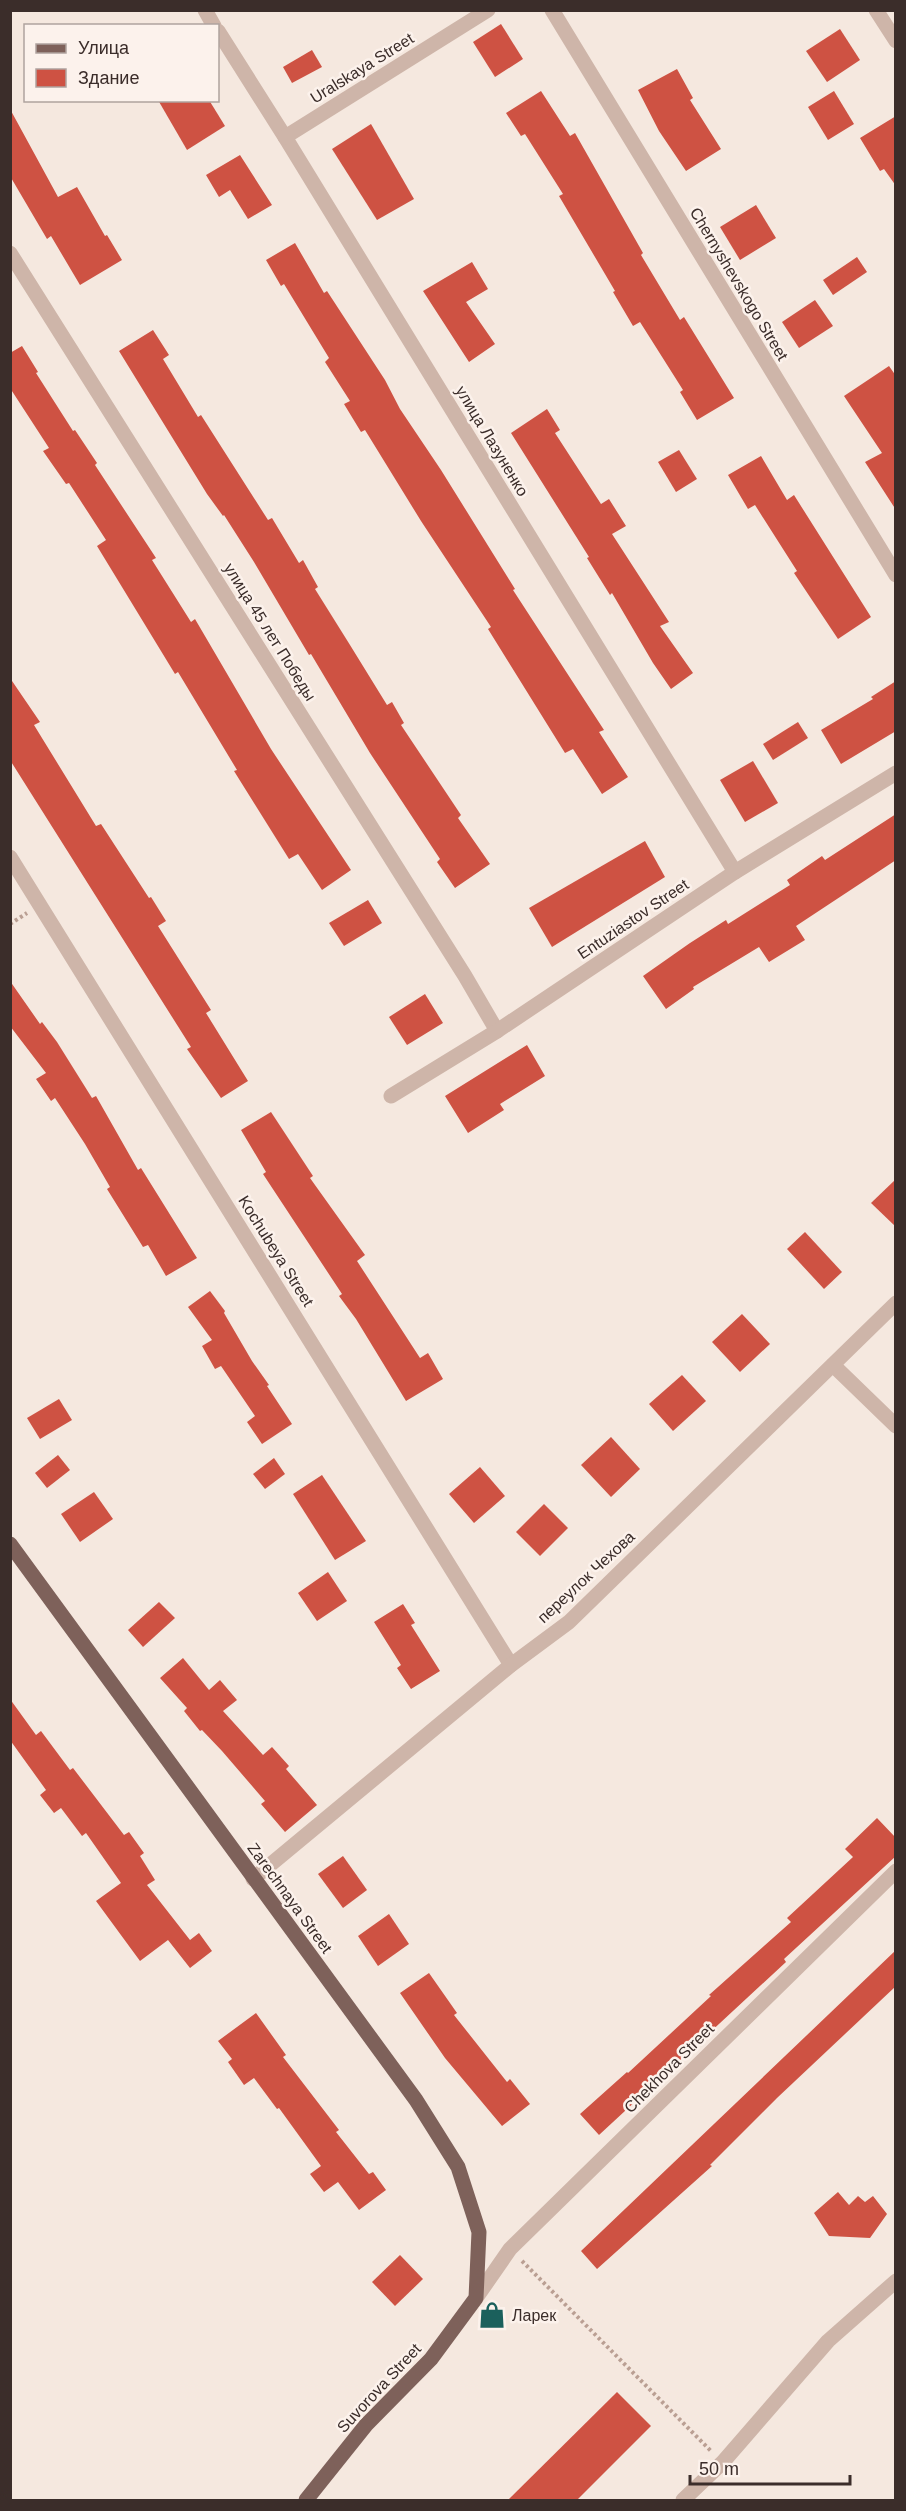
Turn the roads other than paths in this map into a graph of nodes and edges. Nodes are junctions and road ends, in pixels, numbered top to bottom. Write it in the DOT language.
graph roads {
  1 [pos="205,10"];
  2 [pos="488,10"];
  3 [pos="552,10"];
  4 [pos="876,10"];
  5 [pos="213,24"];
  6 [pos="219,33"];
  7 [pos="896,41"];
  8 [pos="285,137"];
  9 [pos="10,253"];
  10 [pos="896,576"];
  11 [pos="896,773"];
  12 [pos="10,857"];
  13 [pos="735,872"];
  14 [pos="497,1031"];
  15 [pos="391,1096"];
  16 [pos="896,1303"];
  17 [pos="832,1365"];
  18 [pos="896,1426"];
  19 [pos="10,1544"];
  20 [pos="511,1665"];
  21 [pos="896,1871"];
  22 [pos="253,1879"];
  23 [pos="896,2281"];
  24 [pos="476,2298"];
  25 [pos="306,2500"];
  26 [pos="683,2500"];
  1 -- 5 [label="street"];
  2 -- 8 [label="street, Uralskaya Street"];
  3 -- 10 [label="street, Chernyshevskogo Street"];
  4 -- 7 [label="street"];
  6 -- 8 [label="street, улица Лазуненко"];
  8 -- 13 [label="street, улица Лазуненко"];
  9 -- 14 [label="street, улица 45 лет Победы"];
  11 -- 13 [label="street, Entuziastov Street"];
  12 -- 20 [label="street, Kochubeya Street"];
  13 -- 14 [label="street, Entuziastov Street"];
  14 -- 15 [label="street, Entuziastov Street"];
  16 -- 17 [label="street, переулок Чехова"];
  17 -- 18 [label="street"];
  17 -- 20 [label="street, переулок Чехова"];
  19 -- 22 [label="main road, Zarechnaya Street"];
  20 -- 22 [label="street, переулок Чехова"];
  21 -- 24 [label="street, Chekhova Street"];
  22 -- 24 [label="main road, Zarechnaya Street"];
  23 -- 26 [label="street"];
  24 -- 25 [label="main road, Suvorova Street"];
}
